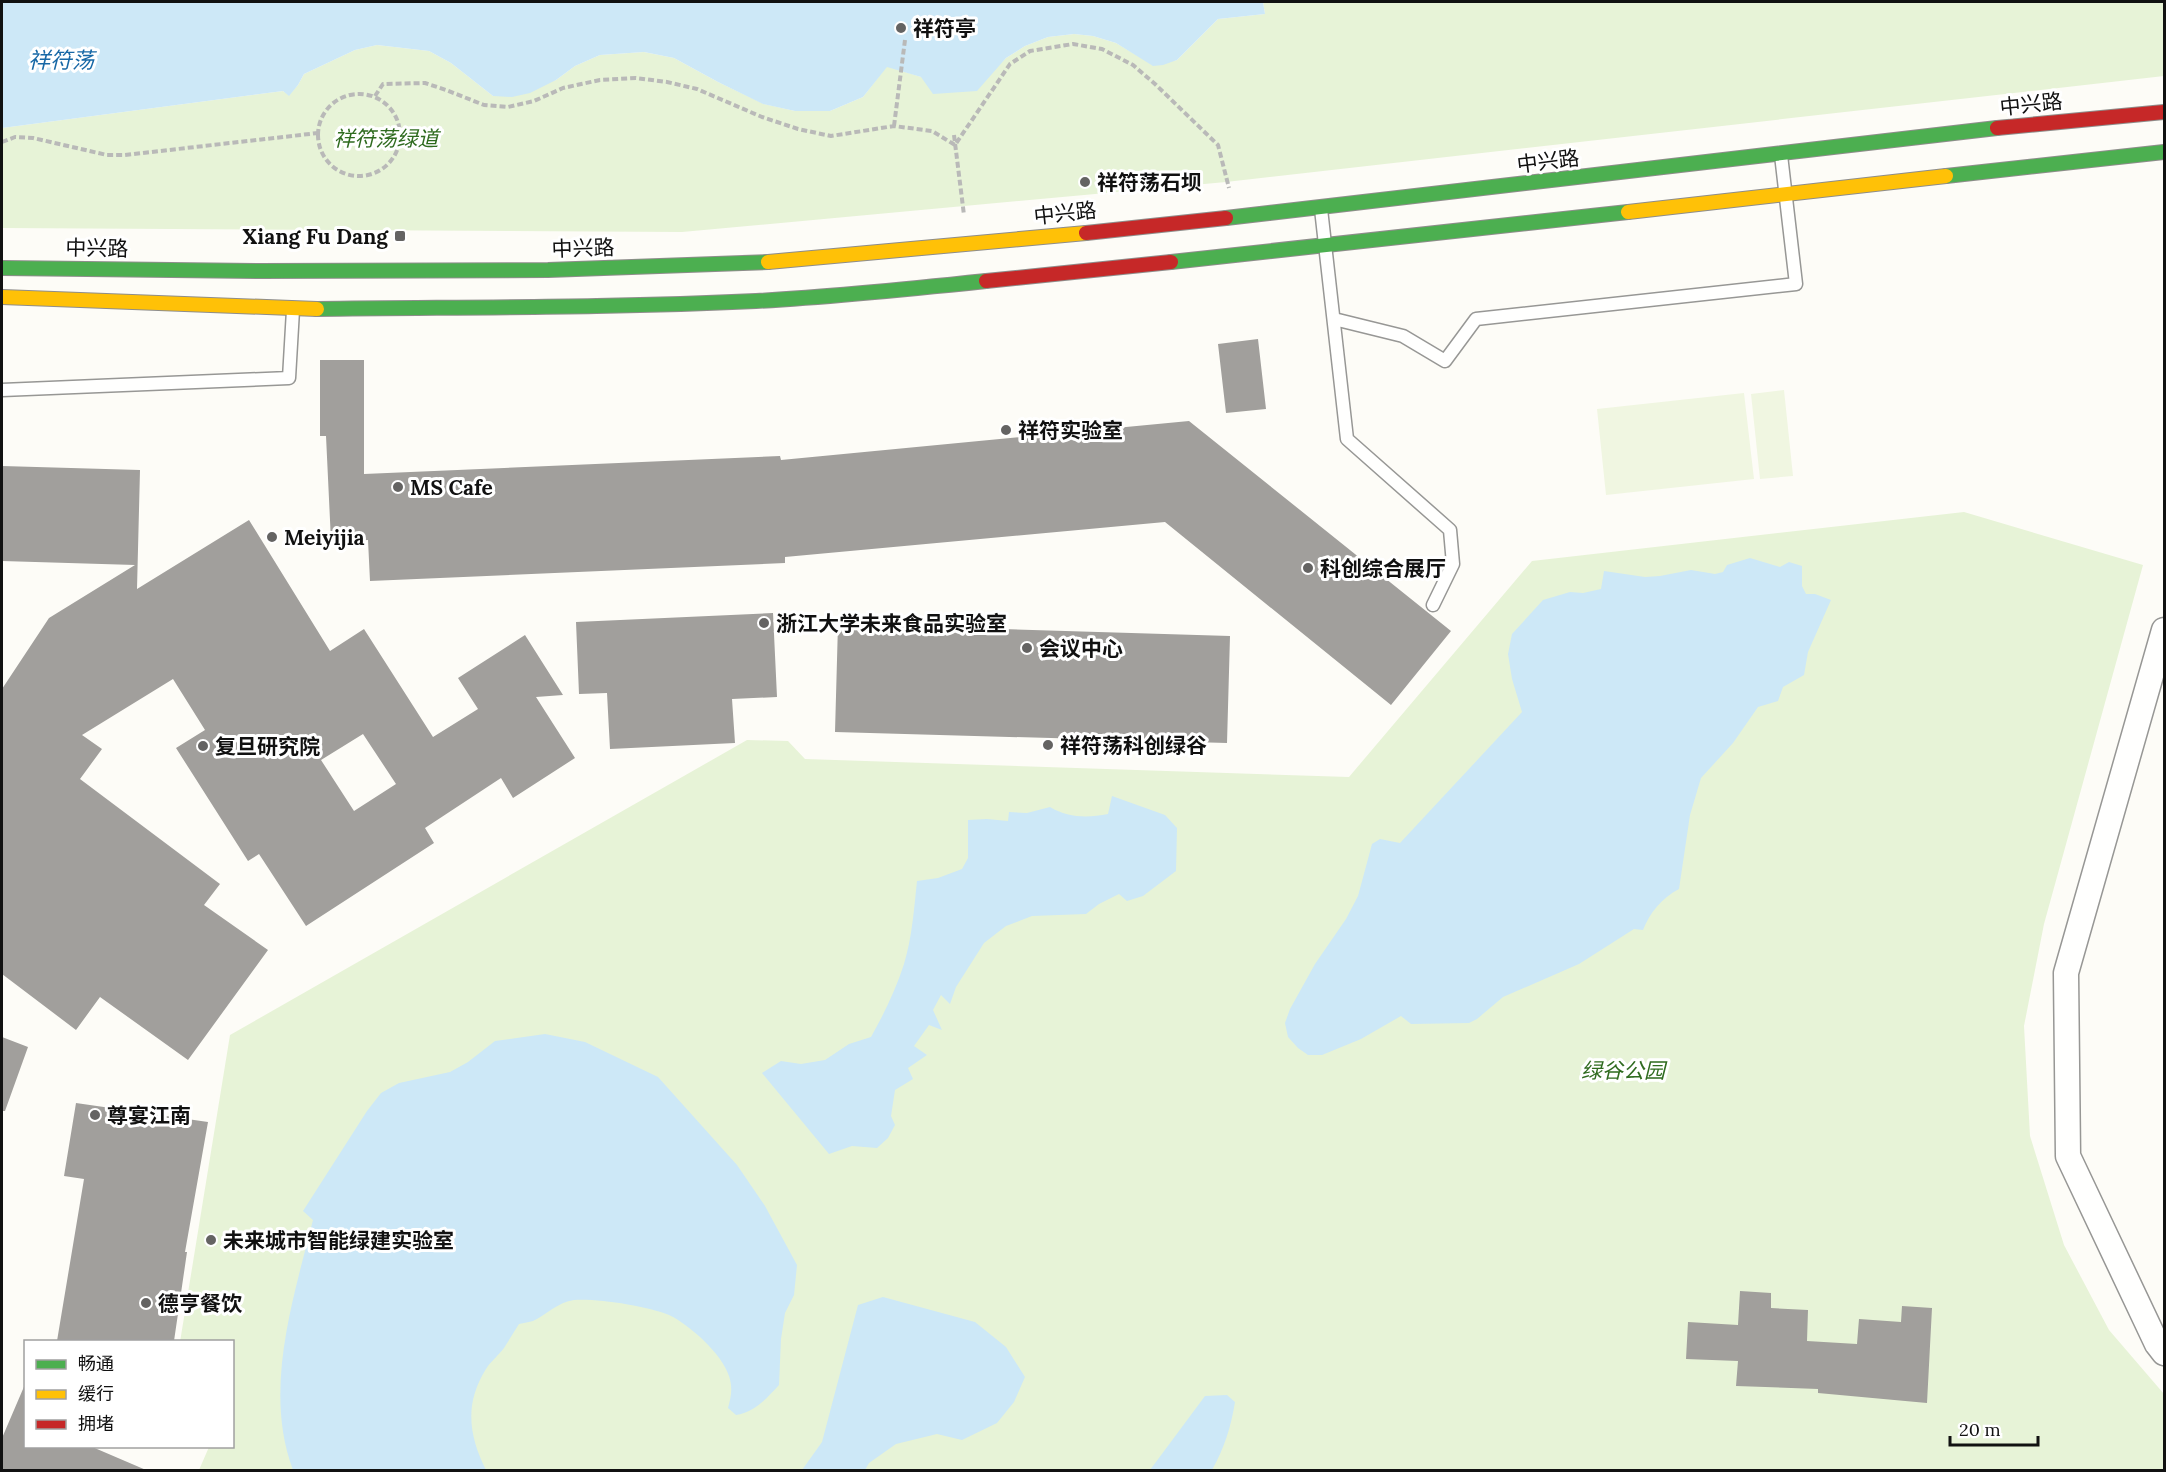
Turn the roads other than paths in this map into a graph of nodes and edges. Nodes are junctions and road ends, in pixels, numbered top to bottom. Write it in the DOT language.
graph roads {
  1 [pos="2164,112"];
  2 [pos="2164,152"];
  3 [pos="1781,155"];
  4 [pos="1785,193"];
  5 [pos="1321,208"];
  6 [pos="1326,245"];
  7 [pos="2,268"];
  8 [pos="2,297"];
  9 [pos="293,309"];
  10 [pos="1334,319"];
  11 [pos="2,390"];
  12 [pos="1433,605"];
  13 [pos="2164,630"];
  14 [pos="2164,1353"];
  1 -- 3 [label="main road, 中兴路"];
  2 -- 4 [label="main road"];
  3 -- 4 [label="lane"];
  3 -- 5 [label="main road, 中兴路"];
  4 -- 6 [label="main road"];
  4 -- 10 [label="lane"];
  5 -- 6 [label="lane"];
  5 -- 7 [label="main road, 中兴路"];
  6 -- 9 [label="main road"];
  6 -- 10 [label="lane"];
  8 -- 9 [label="main road"];
  9 -- 11 [label="lane"];
  10 -- 12 [label="lane"];
  13 -- 14 [label="street"];
}
